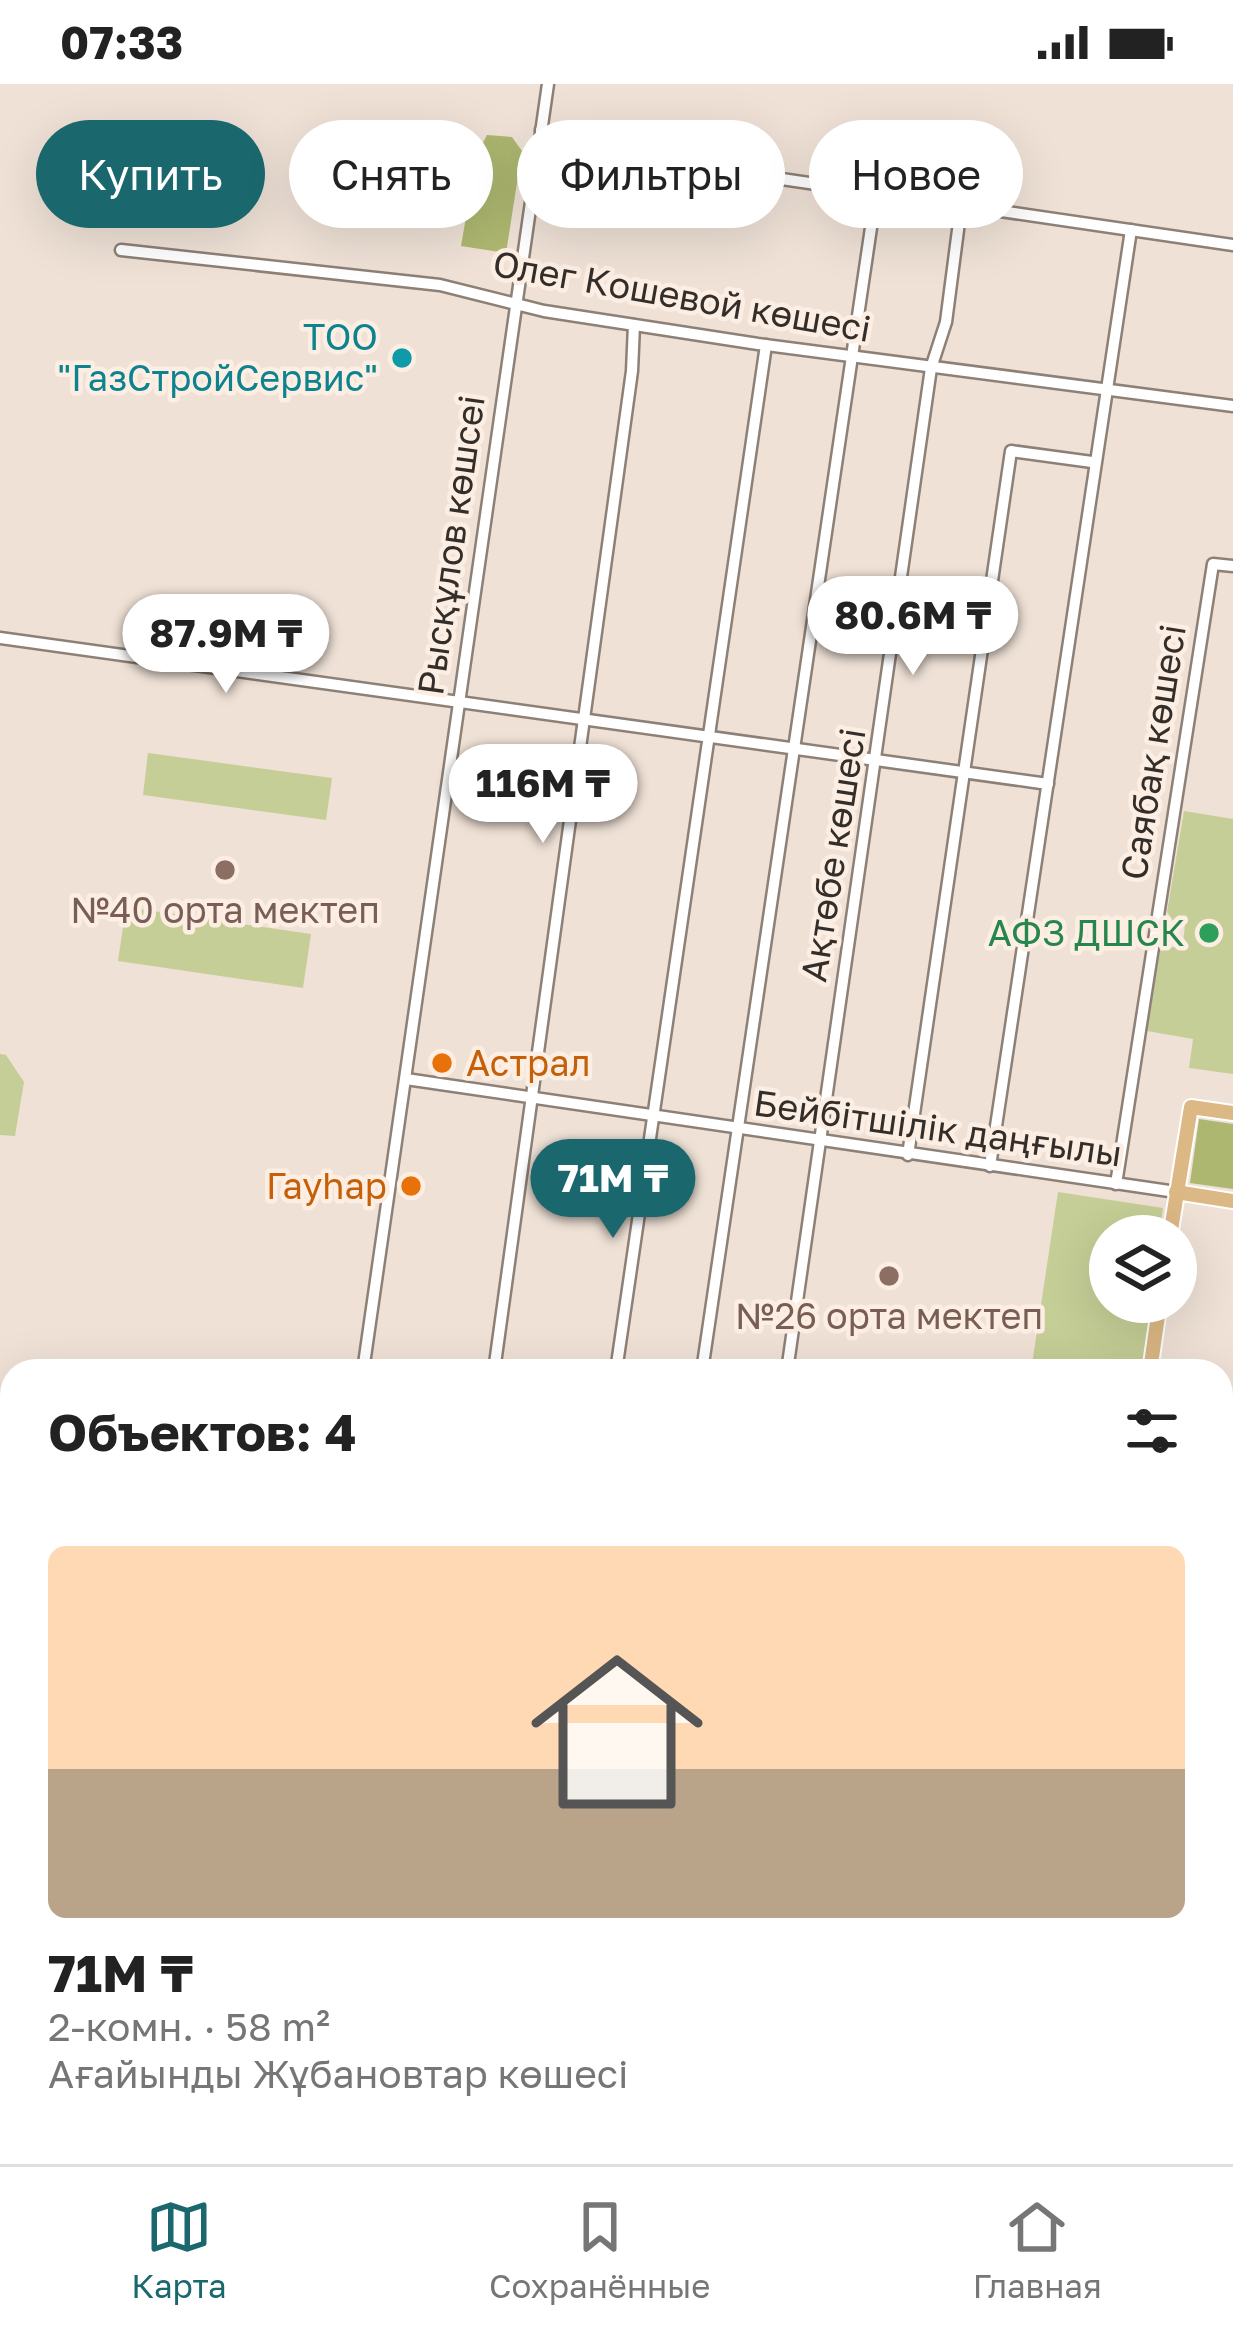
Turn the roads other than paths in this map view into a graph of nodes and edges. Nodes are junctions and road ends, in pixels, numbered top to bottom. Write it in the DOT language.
graph roads {
  1 [pos="548,84"];
  2 [pos="543,120"];
  3 [pos="1023,215"];
  4 [pos="528,228"];
  5 [pos="870,228"];
  6 [pos="958,228"];
  7 [pos="1131,230"];
  8 [pos="1233,245"];
  9 [pos="121,250"];
  10 [pos="518,303"];
  11 [pos="634,325"];
  12 [pos="766,345"];
  13 [pos="848,355"];
  14 [pos="931,368"];
  15 [pos="1106,388"];
  16 [pos="1233,406"];
  17 [pos="1093,462"];
  18 [pos="1233,566"];
  19 [pos="0,638"];
  20 [pos="459,704"];
  21 [pos="584,719"];
  22 [pos="708,736"];
  23 [pos="794,748"];
  24 [pos="879,759"];
  25 [pos="967,772"];
  26 [pos="1048,784"];
  27 [pos="406,1079"];
  28 [pos="531,1099"];
  29 [pos="1233,1114"];
  30 [pos="655,1119"];
  31 [pos="736,1130"];
  32 [pos="820,1142"];
  33 [pos="908,1154"];
  34 [pos="989,1166"];
  35 [pos="1116,1184"];
  36 [pos="1176,1192"];
  37 [pos="1233,1201"];
  38 [pos="1173,1215"];
  39 [pos="1157,1323"];
  40 [pos="366,1359"];
  41 [pos="496,1359"];
  42 [pos="618,1359"];
  43 [pos="704,1359"];
  44 [pos="789,1359"];
  45 [pos="1152,1359"];
  1 -- 2 [label="street, Рысқұлов көшсеі"];
  3 -- 7 [label="street"];
  4 -- 10 [label="street, Рысқұлов көшсеі"];
  5 -- 13 [label="street"];
  6 -- 14 [label="street, Ақтөбе көшесі"];
  7 -- 8 [label="street"];
  7 -- 15 [label="street"];
  9 -- 10 [label="street, Олег Кошевой көшесі"];
  10 -- 11 [label="street, Олег Кошевой көшесі"];
  10 -- 20 [label="street, Рысқұлов көшсеі"];
  11 -- 12 [label="street, Олег Кошевой көшесі"];
  11 -- 21 [label="street"];
  12 -- 13 [label="street, Олег Кошевой көшесі"];
  12 -- 22 [label="street"];
  13 -- 14 [label="street, Олег Кошевой көшесі"];
  13 -- 23 [label="street"];
  14 -- 15 [label="street, Олег Кошевой көшесі"];
  14 -- 24 [label="street, Ақтөбе көшесі"];
  15 -- 16 [label="street, Олег Кошевой көшесі"];
  15 -- 17 [label="street"];
  17 -- 25 [label="street"];
  17 -- 26 [label="street"];
  18 -- 35 [label="street, Саябақ көшесі"];
  19 -- 20 [label="street"];
  20 -- 21 [label="street"];
  20 -- 27 [label="street, Рысқұлов көшсеі"];
  21 -- 22 [label="street"];
  21 -- 28 [label="street"];
  22 -- 23 [label="street"];
  22 -- 30 [label="street"];
  23 -- 24 [label="street"];
  23 -- 31 [label="street"];
  24 -- 25 [label="street"];
  24 -- 32 [label="street, Ақтөбе көшесі"];
  25 -- 26 [label="street"];
  25 -- 33 [label="street"];
  26 -- 34 [label="street"];
  27 -- 28 [label="street, Бейбітшілік даңғылы"];
  27 -- 40 [label="street, Рысқұлов көшсеі"];
  28 -- 30 [label="street, Бейбітшілік даңғылы"];
  28 -- 41 [label="street"];
  29 -- 36 [label="main road"];
  30 -- 31 [label="street, Бейбітшілік даңғылы"];
  30 -- 42 [label="street"];
  31 -- 32 [label="street, Бейбітшілік даңғылы"];
  31 -- 43 [label="street"];
  32 -- 33 [label="street, Бейбітшілік даңғылы"];
  32 -- 44 [label="street, Ақтөбе көшесі"];
  33 -- 34 [label="street, Бейбітшілік даңғылы"];
  34 -- 35 [label="street, Бейбітшілік даңғылы"];
  35 -- 36 [label="street, Бейбітшілік даңғылы"];
  36 -- 37 [label="main road, Бейбітшілік даңғылы"];
  36 -- 38 [label="main road"];
  39 -- 45 [label="main road"];
}
